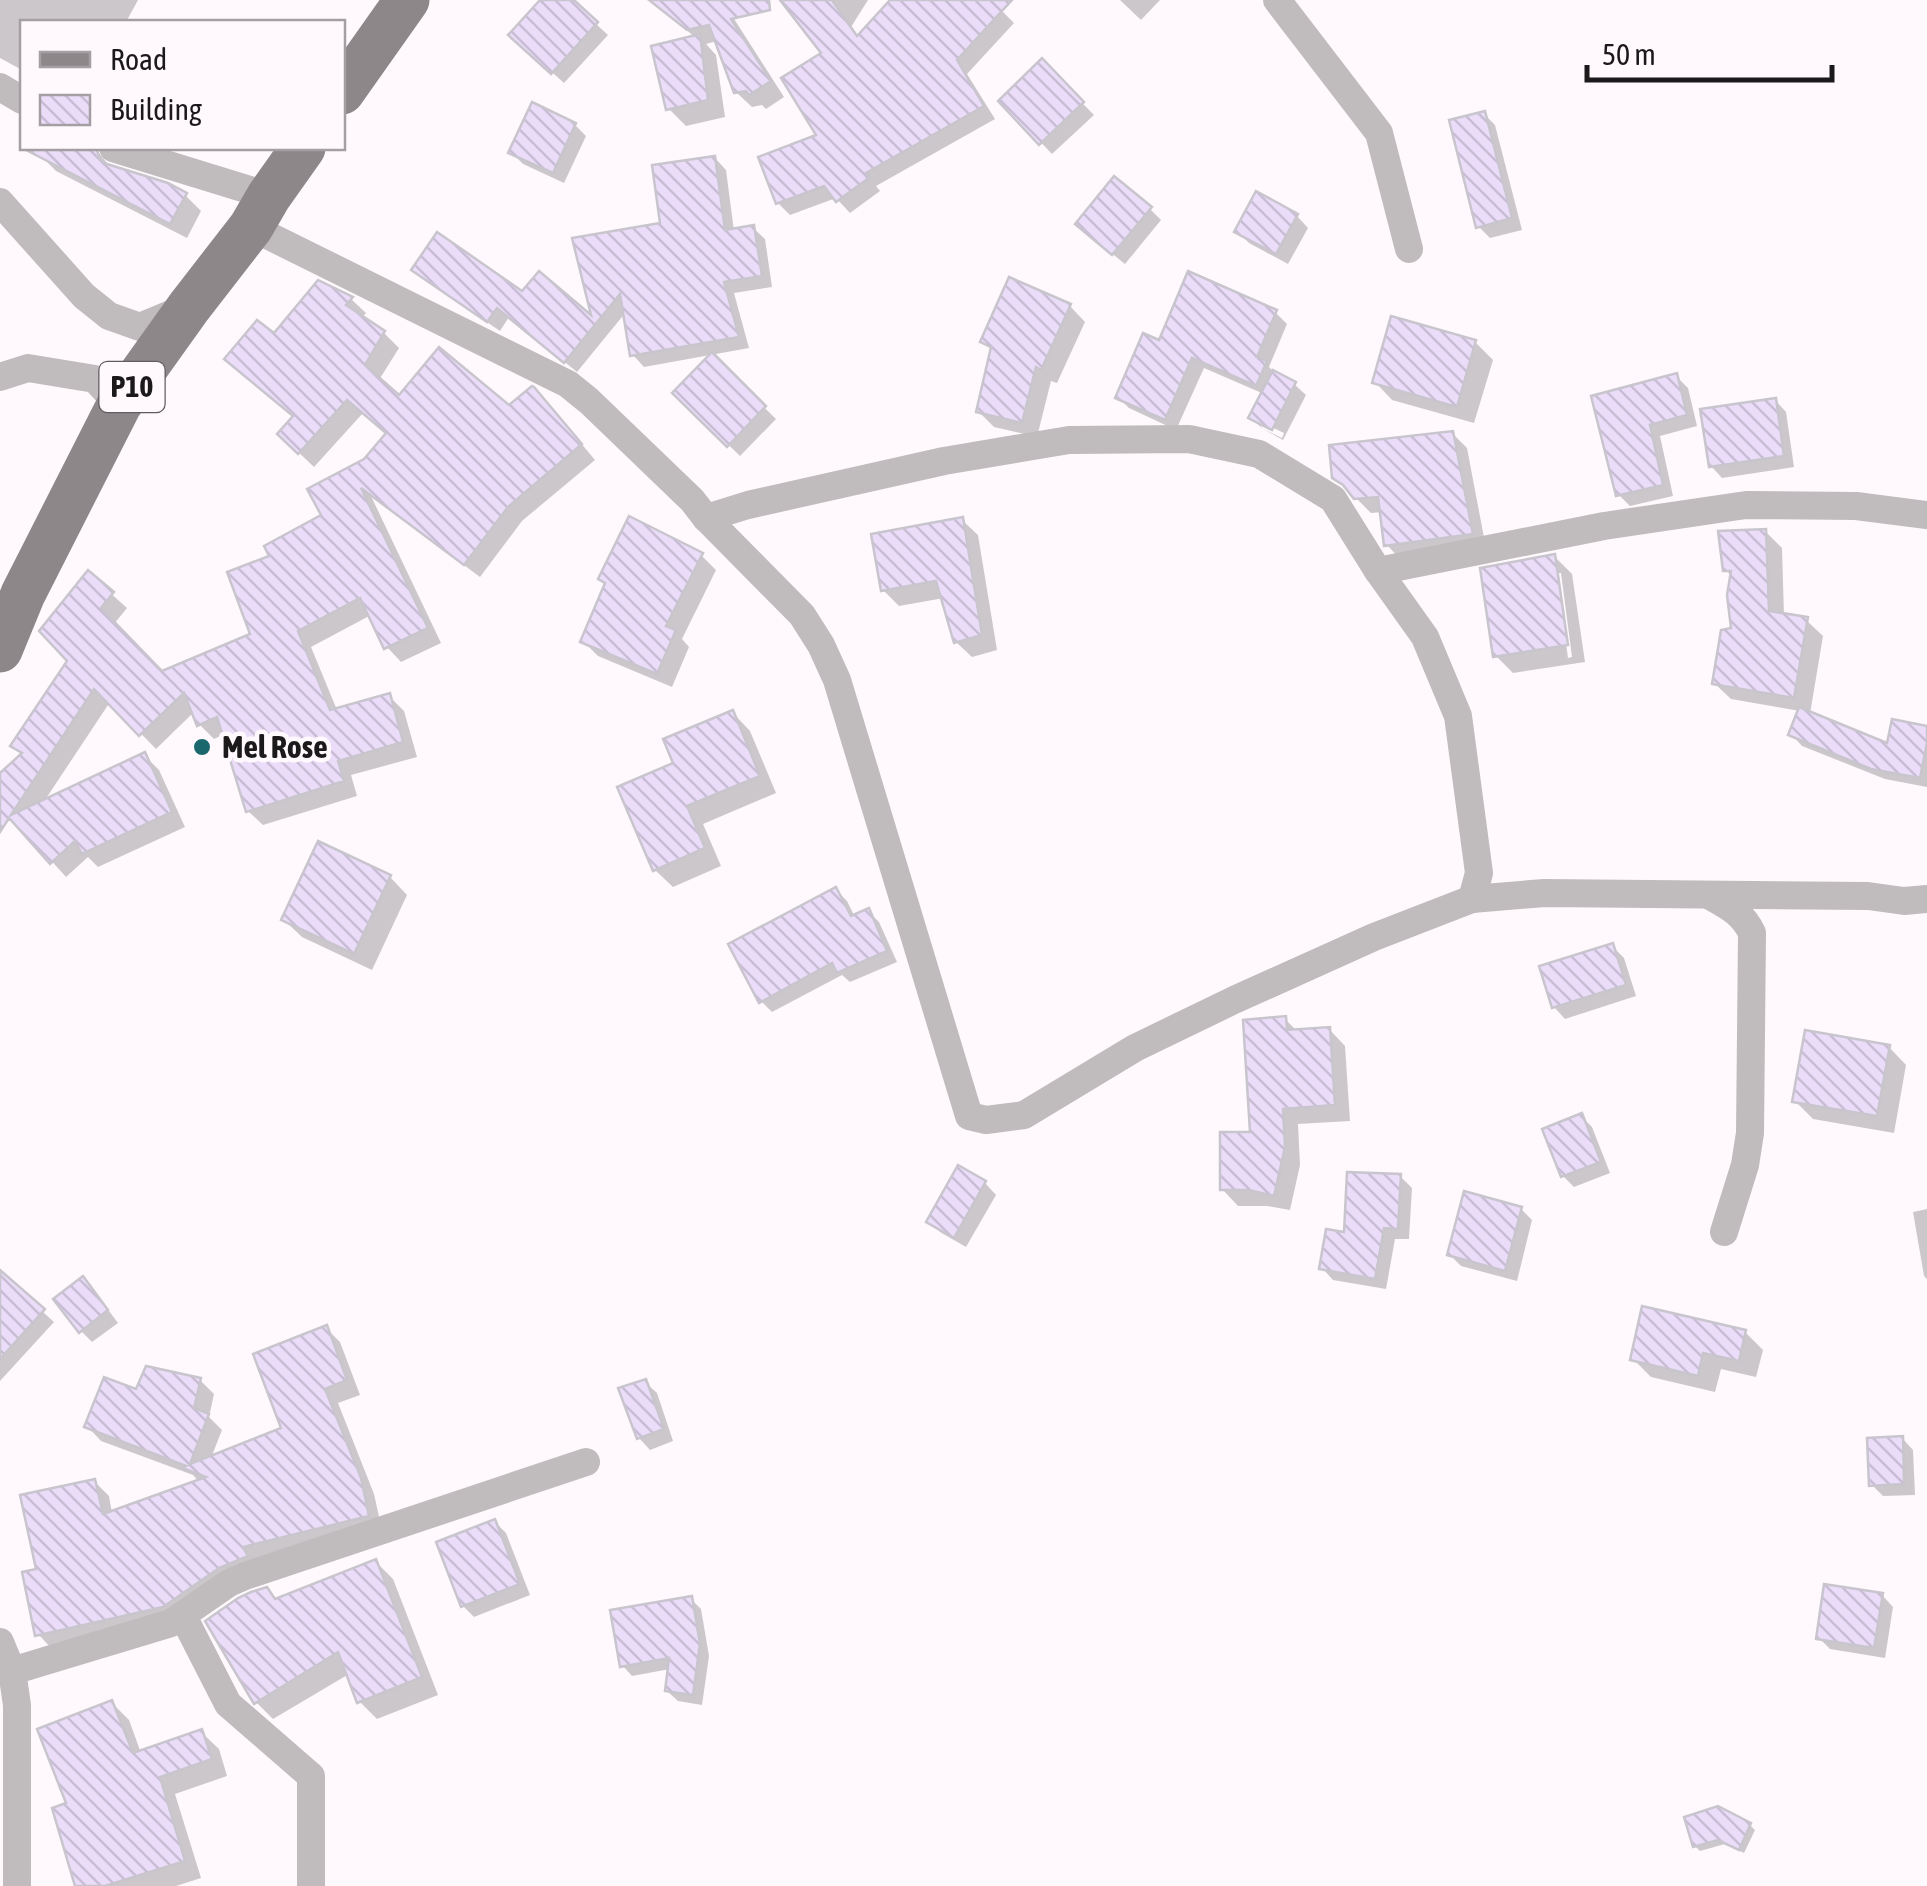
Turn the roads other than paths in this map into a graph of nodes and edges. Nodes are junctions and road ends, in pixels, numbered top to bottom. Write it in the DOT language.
graph roads {
  1 [pos="407,0"];
  2 [pos="1277,0"];
  3 [pos="345,88"];
  4 [pos="119,150"];
  5 [pos="302,150"];
  6 [pos="0,202"];
  7 [pos="260,211"];
  8 [pos="1409,250"];
  9 [pos="188,307"];
  10 [pos="0,377"];
  11 [pos="118,406"];
  12 [pos="1927,515"];
  13 [pos="706,518"];
  14 [pos="1378,571"];
  15 [pos="0,650"];
  16 [pos="1712,896"];
  17 [pos="1472,899"];
  18 [pos="1927,900"];
  19 [pos="1724,1232"];
  20 [pos="586,1462"];
  21 [pos="183,1616"];
  22 [pos="0,1642"];
  23 [pos="12,1671"];
  24 [pos="17,1886"];
  25 [pos="311,1886"];
  1 -- 3 [label="main road"];
  2 -- 8 [label="street"];
  4 -- 7 [label="street"];
  5 -- 7 [label="main road, P10"];
  6 -- 9 [label="street"];
  7 -- 9 [label="main road, P10"];
  7 -- 13 [label="street"];
  9 -- 11 [label="main road, P10"];
  10 -- 11 [label="street"];
  11 -- 15 [label="main road, P10"];
  12 -- 14 [label="street"];
  13 -- 14 [label="street"];
  13 -- 17 [label="street"];
  14 -- 17 [label="street"];
  16 -- 17 [label="street"];
  16 -- 18 [label="street"];
  16 -- 19 [label="street"];
  20 -- 21 [label="street"];
  21 -- 23 [label="street"];
  21 -- 25 [label="street"];
  22 -- 23 [label="street"];
  23 -- 24 [label="street"];
}
